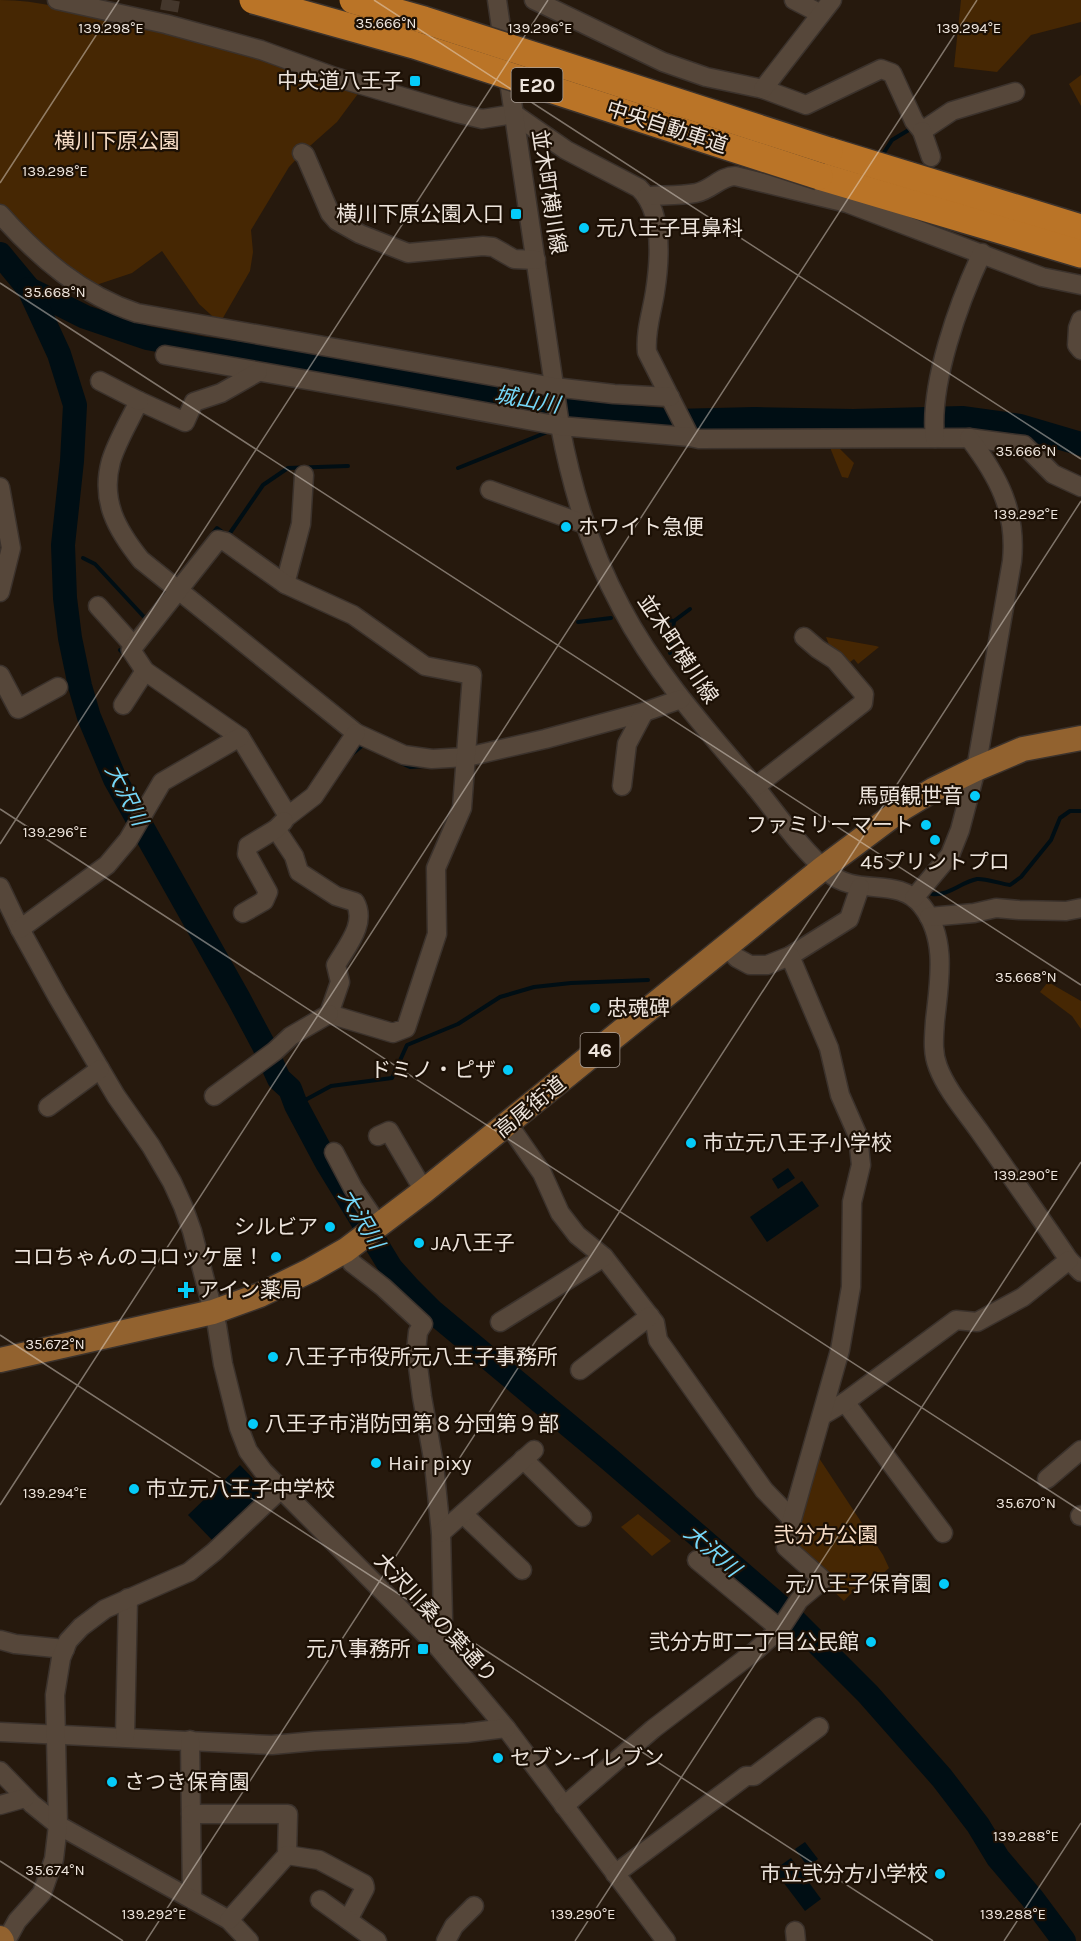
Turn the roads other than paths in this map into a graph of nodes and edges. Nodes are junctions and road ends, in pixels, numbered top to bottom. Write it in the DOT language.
graph roads {
  1 [pos="57,0"];
  2 [pos="253,0"];
  3 [pos="353,0"];
  4 [pos="497,0"];
  5 [pos="534,0"];
  6 [pos="794,0"];
  7 [pos="827,7"];
  8 [pos="763,89"];
  9 [pos="1015,92"];
  10 [pos="514,114"];
  11 [pos="922,131"];
  12 [pos="302,153"];
  13 [pos="931,157"];
  14 [pos="824,163"];
  15 [pos="647,196"];
  16 [pos="0,214"];
  17 [pos="1081,228"];
  18 [pos="982,253"];
  19 [pos="1081,254"];
  20 [pos="536,260"];
  21 [pos="1081,285"];
  22 [pos="1081,320"];
  23 [pos="1081,350"];
  24 [pos="165,355"];
  25 [pos="258,372"];
  26 [pos="100,381"];
  27 [pos="555,388"];
  28 [pos="672,400"];
  29 [pos="139,401"];
  30 [pos="522,419"];
  31 [pos="559,423"];
  32 [pos="496,430"];
  33 [pos="689,434"];
  34 [pos="934,436"];
  35 [pos="969,438"];
  36 [pos="304,475"];
  37 [pos="0,487"];
  38 [pos="1081,487"];
  39 [pos="490,490"];
  40 [pos="584,524"];
  41 [pos="285,584"];
  42 [pos="177,590"];
  43 [pos="0,592"];
  44 [pos="98,606"];
  45 [pos="804,637"];
  46 [pos="133,645"];
  47 [pos="145,671"];
  48 [pos="0,675"];
  49 [pos="58,687"];
  50 [pos="681,699"];
  51 [pos="123,705"];
  52 [pos="644,712"];
  53 [pos="356,733"];
  54 [pos="240,737"];
  55 [pos="1081,738"];
  56 [pos="467,757"];
  57 [pos="976,769"];
  58 [pos="622,786"];
  59 [pos="755,788"];
  60 [pos="282,822"];
  61 [pos="823,868"];
  62 [pos="0,887"];
  63 [pos="860,887"];
  64 [pos="914,898"];
  65 [pos="1081,908"];
  66 [pos="243,913"];
  67 [pos="6,914"];
  68 [pos="928,916"];
  69 [pos="20,929"];
  70 [pos="727,948"];
  71 [pos="790,956"];
  72 [pos="329,1014"];
  73 [pos="100,1069"];
  74 [pos="214,1096"];
  75 [pos="48,1107"];
  76 [pos="508,1124"];
  77 [pos="378,1136"];
  78 [pos="334,1152"];
  79 [pos="424,1191"];
  80 [pos="364,1237"];
  81 [pos="604,1257"];
  82 [pos="1075,1266"];
  83 [pos="213,1312"];
  84 [pos="650,1316"];
  85 [pos="500,1323"];
  86 [pos="0,1360"];
  87 [pos="580,1370"];
  88 [pos="845,1402"];
  89 [pos="823,1415"];
  90 [pos="1081,1450"];
  91 [pos="1047,1479"];
  92 [pos="281,1489"];
  93 [pos="463,1514"];
  94 [pos="582,1517"];
  95 [pos="792,1519"];
  96 [pos="441,1533"];
  97 [pos="943,1533"];
  98 [pos="697,1560"];
  99 [pos="522,1570"];
  100 [pos="128,1598"];
  101 [pos="781,1627"];
  102 [pos="0,1640"];
  103 [pos="437,1646"];
  104 [pos="65,1649"];
  105 [pos="819,1727"];
  106 [pos="506,1728"];
  107 [pos="0,1732"];
  108 [pos="56,1733"];
  109 [pos="125,1736"];
  110 [pos="190,1740"];
  111 [pos="0,1771"];
  112 [pos="25,1798"];
  113 [pos="0,1805"];
  114 [pos="564,1806"];
  115 [pos="191,1814"];
  116 [pos="58,1825"];
  117 [pos="287,1855"];
  118 [pos="615,1874"];
  119 [pos="192,1899"];
  120 [pos="320,1900"];
  121 [pos="474,1906"];
  122 [pos="229,1920"];
  123 [pos="348,1920"];
  124 [pos="3,1940"];
  125 [pos="249,1941"];
  126 [pos="377,1941"];
  127 [pos="446,1941"];
  128 [pos="666,1941"];
  1 -- 10 [label="street"];
  2 -- 14 [label="highway, 中央自動車道 / E20, bridge"];
  3 -- 14 [label="highway, 中央自動車道 / E20, bridge"];
  4 -- 10 [label="street, 並木町横川線"];
  5 -- 8 [label="street"];
  6 -- 7 [label="street"];
  7 -- 8 [label="street"];
  8 -- 11 [label="street"];
  9 -- 11 [label="street"];
  10 -- 15 [label="street"];
  10 -- 20 [label="street, 並木町横川線"];
  11 -- 13 [label="street"];
  12 -- 20 [label="street"];
  14 -- 17 [label="highway, 中央自動車道 / E20"];
  14 -- 19 [label="highway, 中央自動車道 / E20"];
  15 -- 18 [label="street"];
  15 -- 28 [label="street"];
  16 -- 27 [label="street"];
  18 -- 21 [label="street"];
  18 -- 34 [label="street"];
  20 -- 27 [label="street, 並木町横川線"];
  22 -- 23 [label="street"];
  24 -- 25 [label="street"];
  25 -- 29 [label="street"];
  25 -- 30 [label="street"];
  26 -- 29 [label="street"];
  27 -- 28 [label="street"];
  27 -- 31 [label="street, 並木町横川線"];
  28 -- 33 [label="street"];
  29 -- 42 [label="street"];
  30 -- 31 [label="street"];
  30 -- 32 [label="street"];
  31 -- 33 [label="street"];
  31 -- 40 [label="street, 並木町横川線"];
  33 -- 34 [label="street"];
  34 -- 35 [label="street"];
  35 -- 38 [label="street"];
  35 -- 57 [label="street"];
  36 -- 41 [label="street"];
  37 -- 43 [label="street"];
  39 -- 40 [label="street"];
  40 -- 50 [label="street, 並木町横川線"];
  41 -- 42 [label="street"];
  41 -- 56 [label="street"];
  42 -- 46 [label="street"];
  42 -- 53 [label="street"];
  44 -- 46 [label="street"];
  45 -- 59 [label="street"];
  46 -- 47 [label="street"];
  47 -- 51 [label="street"];
  47 -- 54 [label="street"];
  48 -- 49 [label="street"];
  50 -- 52 [label="street"];
  50 -- 59 [label="street, 並木町横川線"];
  52 -- 56 [label="street"];
  52 -- 58 [label="street"];
  53 -- 56 [label="street"];
  53 -- 60 [label="street"];
  54 -- 60 [label="street"];
  54 -- 69 [label="street"];
  55 -- 57 [label="main road, 高尾街道 / 46"];
  56 -- 72 [label="street"];
  57 -- 61 [label="main road, 高尾街道 / 46"];
  57 -- 64 [label="street"];
  59 -- 61 [label="street, 並木町横川線"];
  60 -- 66 [label="street"];
  60 -- 72 [label="street"];
  61 -- 63 [label="street, 並木町横川線"];
  61 -- 70 [label="main road, 高尾街道 / 46"];
  62 -- 67 [label="street, 大沢川桑の葉通り"];
  63 -- 64 [label="street, 並木町横川線"];
  63 -- 71 [label="street"];
  64 -- 68 [label="street"];
  65 -- 68 [label="street"];
  67 -- 69 [label="street, 大沢川桑の葉通り"];
  68 -- 82 [label="street"];
  69 -- 73 [label="street, 大沢川桑の葉通り"];
  70 -- 71 [label="street"];
  70 -- 76 [label="main road, 高尾街道 / 46"];
  71 -- 89 [label="street"];
  72 -- 74 [label="street"];
  73 -- 75 [label="street"];
  73 -- 83 [label="street, 大沢川桑の葉通り"];
  76 -- 79 [label="main road, 高尾街道 / 46"];
  76 -- 81 [label="street"];
  77 -- 79 [label="street"];
  78 -- 80 [label="street"];
  79 -- 80 [label="main road, 高尾街道 / 46"];
  80 -- 83 [label="main road, 高尾街道 / 46"];
  80 -- 96 [label="street"];
  81 -- 84 [label="street"];
  81 -- 85 [label="street"];
  82 -- 88 [label="street"];
  83 -- 86 [label="main road, 高尾街道 / 46"];
  83 -- 92 [label="street, 大沢川桑の葉通り"];
  84 -- 87 [label="street"];
  84 -- 95 [label="street"];
  88 -- 89 [label="street"];
  88 -- 97 [label="street"];
  89 -- 95 [label="street"];
  90 -- 91 [label="street"];
  92 -- 100 [label="street"];
  92 -- 103 [label="street, 大沢川桑の葉通り"];
  93 -- 94 [label="street"];
  93 -- 96 [label="street"];
  93 -- 99 [label="street"];
  95 -- 101 [label="street"];
  96 -- 103 [label="street"];
  98 -- 101 [label="street"];
  100 -- 104 [label="street"];
  100 -- 109 [label="street"];
  101 -- 114 [label="street"];
  102 -- 104 [label="street"];
  103 -- 106 [label="street, 大沢川桑の葉通り"];
  104 -- 108 [label="street"];
  105 -- 118 [label="street"];
  106 -- 110 [label="street"];
  106 -- 114 [label="street, 大沢川桑の葉通り"];
  107 -- 108 [label="street"];
  108 -- 109 [label="street"];
  108 -- 116 [label="street"];
  109 -- 110 [label="street"];
  110 -- 115 [label="street"];
  111 -- 112 [label="street"];
  112 -- 113 [label="street"];
  112 -- 116 [label="street"];
  114 -- 118 [label="street, 大沢川桑の葉通り"];
  115 -- 117 [label="street"];
  115 -- 119 [label="street"];
  116 -- 119 [label="street"];
  116 -- 124 [label="street"];
  117 -- 122 [label="street"];
  117 -- 123 [label="street"];
  118 -- 128 [label="street, 大沢川桑の葉通り"];
  119 -- 122 [label="street"];
  120 -- 123 [label="street"];
  121 -- 127 [label="street"];
  122 -- 125 [label="street"];
  123 -- 126 [label="street"];
}
